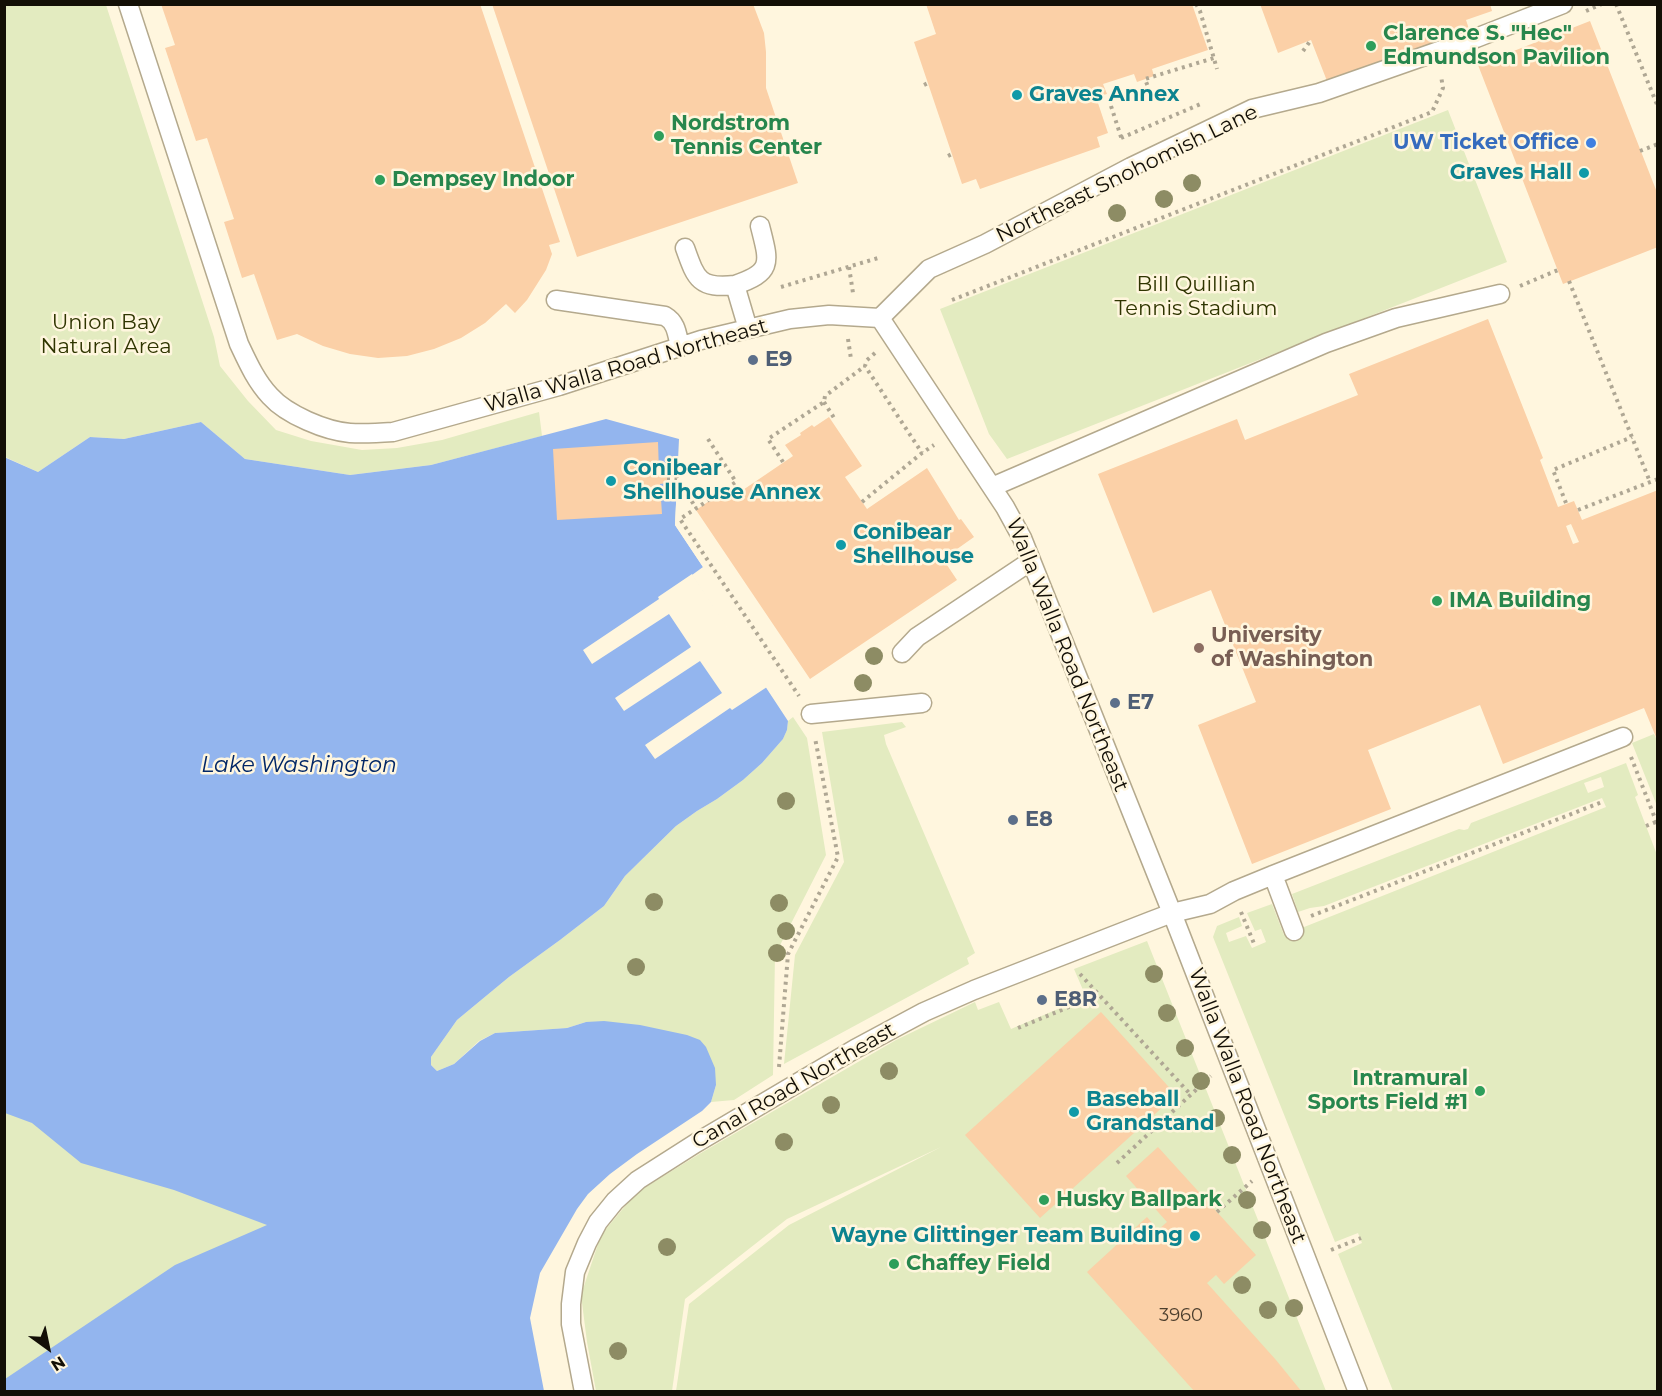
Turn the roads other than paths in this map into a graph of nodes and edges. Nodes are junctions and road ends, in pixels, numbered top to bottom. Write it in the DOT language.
graph roads {
  1 [pos="128,4"];
  2 [pos="1563,4"];
  3 [pos="760,226"];
  4 [pos="685,248"];
  5 [pos="735,285"];
  6 [pos="1500,294"];
  7 [pos="556,300"];
  8 [pos="880,318"];
  9 [pos="748,329"];
  10 [pos="680,347"];
  11 [pos="992,487"];
  12 [pos="1031,561"];
  13 [pos="902,653"];
  14 [pos="922,703"];
  15 [pos="811,714"];
  16 [pos="1623,737"];
  17 [pos="1273,876"];
  18 [pos="1172,913"];
  19 [pos="1298,925"];
  20 [pos="584,1392"];
  21 [pos="1358,1392"];
  1 -- 10 [label="lane, Walla Walla Road Northeast"];
  2 -- 8 [label="lane, Northeast Snohomish Lane"];
  3 -- 5 [label="lane"];
  4 -- 5 [label="lane"];
  5 -- 9 [label="lane"];
  6 -- 11 [label="lane"];
  7 -- 10 [label="lane"];
  8 -- 9 [label="lane, Walla Walla Road Northeast"];
  8 -- 11 [label="lane, Walla Walla Road Northeast"];
  9 -- 10 [label="lane, Walla Walla Road Northeast"];
  11 -- 12 [label="lane, Walla Walla Road Northeast"];
  12 -- 13 [label="lane"];
  12 -- 18 [label="lane, Walla Walla Road Northeast"];
  14 -- 15 [label="lane"];
  16 -- 17 [label="lane, Canal Road Northeast"];
  17 -- 18 [label="lane, Canal Road Northeast"];
  17 -- 19 [label="lane"];
  18 -- 20 [label="lane, Canal Road Northeast"];
  18 -- 21 [label="lane, Walla Walla Road Northeast"];
}
